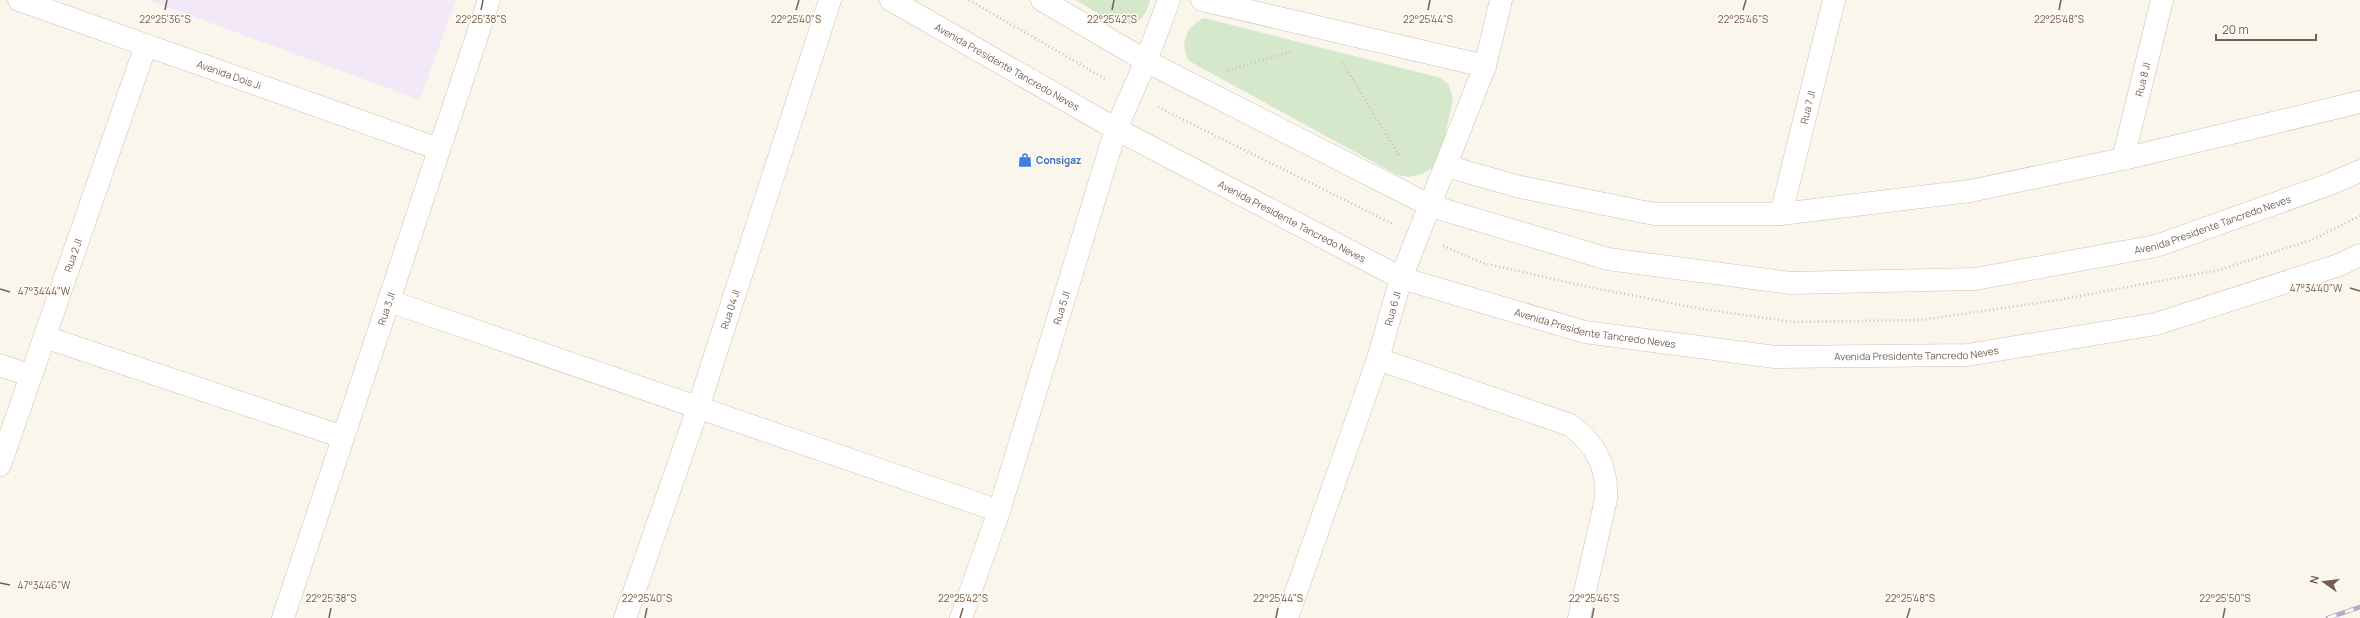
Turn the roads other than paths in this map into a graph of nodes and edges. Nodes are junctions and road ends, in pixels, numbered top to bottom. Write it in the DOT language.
graph roads {
  1 [pos="19,0"];
  2 [pos="489,0"];
  3 [pos="830,0"];
  4 [pos="891,0"];
  5 [pos="1042,0"];
  6 [pos="1170,0"];
  7 [pos="1202,0"];
  8 [pos="1501,0"];
  9 [pos="1834,0"];
  10 [pos="2162,0"];
  11 [pos="146,45"];
  12 [pos="1146,61"];
  13 [pos="1485,66"];
  14 [pos="2360,102"];
  15 [pos="1116,129"];
  16 [pos="439,149"];
  17 [pos="2123,159"];
  18 [pos="1446,166"];
  19 [pos="2360,171"];
  20 [pos="1431,206"];
  21 [pos="1781,214"];
  22 [pos="2360,255"];
  23 [pos="1401,278"];
  24 [pos="389,301"];
  25 [pos="45,337"];
  26 [pos="1378,359"];
  27 [pos="0,365"];
  28 [pos="31,376"];
  29 [pos="698,408"];
  30 [pos="343,437"];
  31 [pos="0,465"];
  32 [pos="999,511"];
  33 [pos="283,618"];
  34 [pos="625,618"];
  35 [pos="961,618"];
  36 [pos="1287,618"];
  37 [pos="1579,618"];
  1 -- 11 [label="street, Avenida Dois Ji"];
  2 -- 16 [label="street, Rua 3 JI"];
  3 -- 29 [label="street, Rua 04 JI"];
  4 -- 15 [label="street, Avenida Presidente Tancredo Neves"];
  5 -- 12 [label="street, Avenida Presidente Tancredo Neves"];
  6 -- 12 [label="street, Rua 5 JI"];
  7 -- 13 [label="street"];
  8 -- 13 [label="street, Rua 6 JI"];
  9 -- 21 [label="street, Rua 7 JI"];
  10 -- 17 [label="street, Rua 8 JI"];
  11 -- 16 [label="street, Avenida Dois Ji"];
  11 -- 25 [label="street, Rua 2 JI"];
  12 -- 15 [label="street, Rua 5 JI"];
  12 -- 20 [label="street, Avenida Presidente Tancredo Neves"];
  13 -- 18 [label="street, Rua 6 JI"];
  14 -- 17 [label="street"];
  15 -- 23 [label="street, Avenida Presidente Tancredo Neves"];
  15 -- 32 [label="street, Rua 5 JI"];
  16 -- 24 [label="street, Rua 3 JI"];
  17 -- 21 [label="street"];
  18 -- 20 [label="street, Rua 6 JI"];
  18 -- 21 [label="street"];
  19 -- 20 [label="street, Avenida Presidente Tancredo Neves"];
  20 -- 23 [label="street, Rua 6 JI"];
  22 -- 23 [label="street, Avenida Presidente Tancredo Neves"];
  23 -- 26 [label="street, Rua 6 JI"];
  24 -- 29 [label="street"];
  24 -- 30 [label="street, Rua 3 JI"];
  25 -- 28 [label="street, Rua 2 JI"];
  25 -- 30 [label="street"];
  26 -- 36 [label="street, Rua 6 JI"];
  26 -- 37 [label="street"];
  27 -- 28 [label="street"];
  28 -- 31 [label="street, Rua 2 JI"];
  29 -- 32 [label="street"];
  29 -- 34 [label="street, Rua 04 JI"];
  30 -- 33 [label="street, Rua 3 JI"];
  32 -- 35 [label="street, Rua 5 JI"];
}
